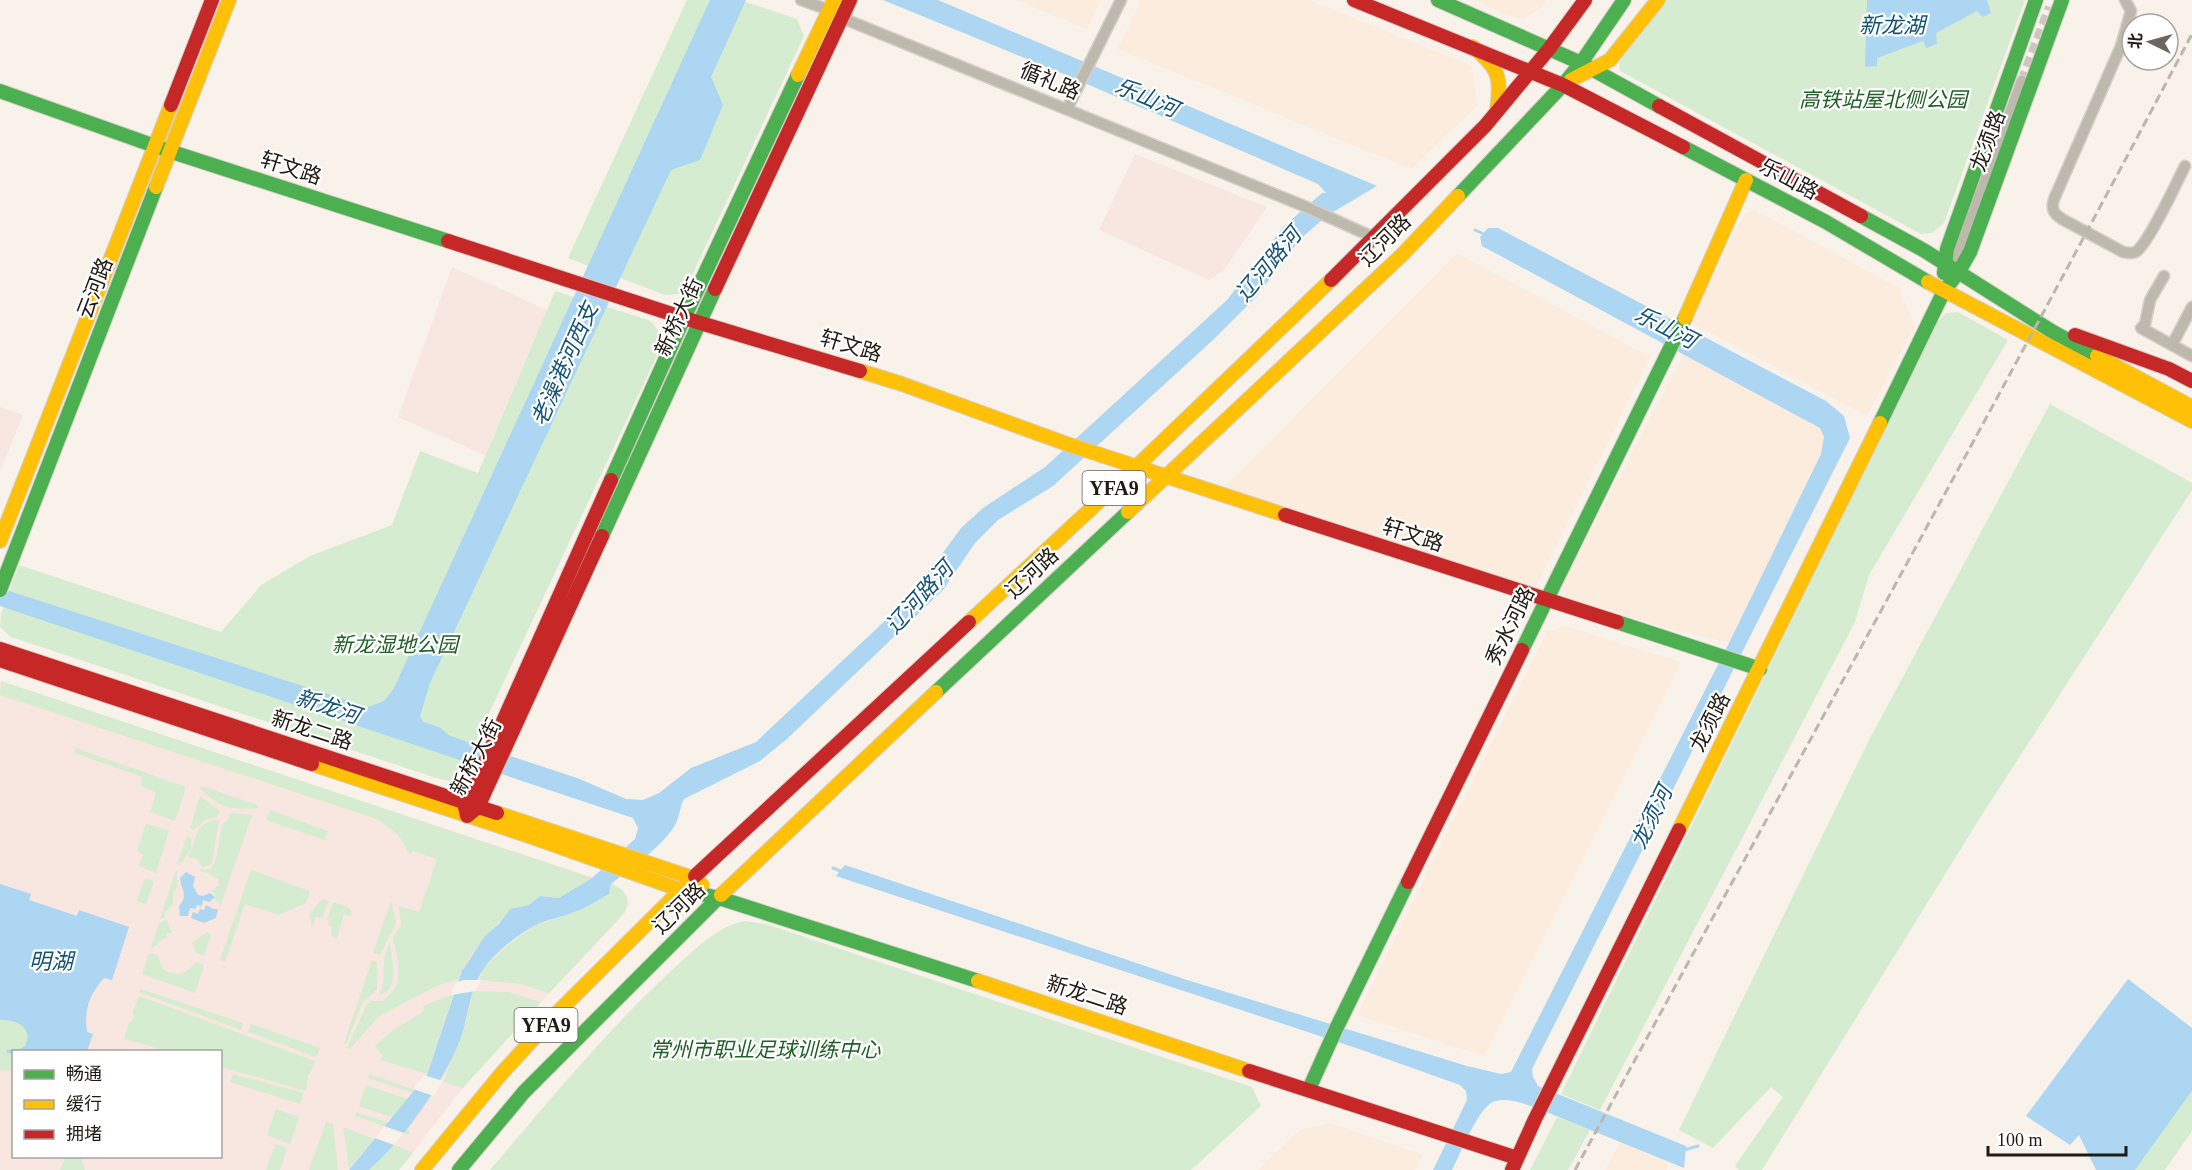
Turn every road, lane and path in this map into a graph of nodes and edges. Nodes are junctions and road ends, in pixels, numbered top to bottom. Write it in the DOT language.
graph roads {
  1 [pos="212,0"];
  2 [pos="229,0"];
  3 [pos="801,0"];
  4 [pos="850,0"];
  5 [pos="1121,0"];
  6 [pos="1354,0"];
  7 [pos="1438,0"];
  8 [pos="1575,0"];
  9 [pos="1586,0"];
  10 [pos="1624,0"];
  11 [pos="1657,0"];
  12 [pos="2036,0"];
  13 [pos="2062,0"];
  14 [pos="2125,0"];
  15 [pos="831,5"];
  16 [pos="842,18"];
  17 [pos="1473,47"];
  18 [pos="1549,50"];
  19 [pos="1587,66"];
  20 [pos="1531,71"];
  21 [pos="2022,81"];
  22 [pos="1563,85"];
  23 [pos="0,91"];
  24 [pos="1067,110"];
  25 [pos="1497,112"];
  26 [pos="156,146"];
  27 [pos="169,151"];
  28 [pos="2186,166"];
  29 [pos="1746,180"];
  30 [pos="1375,238"];
  31 [pos="1952,269"];
  32 [pos="2164,276"];
  33 [pos="1944,291"];
  34 [pos="2192,307"];
  35 [pos="2014,309"];
  36 [pos="684,318"];
  37 [pos="699,323"];
  38 [pos="2172,345"];
  39 [pos="2192,357"];
  40 [pos="2192,381"];
  41 [pos="2192,408"];
  42 [pos="2192,421"];
  43 [pos="1136,467"];
  44 [pos="1167,477"];
  45 [pos="0,541"];
  46 [pos="1,590"];
  47 [pos="1546,599"];
  48 [pos="0,649"];
  49 [pos="0,660"];
  50 [pos="1760,669"];
  51 [pos="500,746"];
  52 [pos="470,808"];
  53 [pos="641,869"];
  54 [pos="693,878"];
  55 [pos="681,891"];
  56 [pos="718,898"];
  57 [pos="1309,1089"];
  58 [pos="1514,1164"];
  59 [pos="422,1170"];
  60 [pos="459,1170"];
  1 -- 26 [label="street, 云河路"];
  2 -- 27 [label="street, 云河路"];
  3 -- 15 [label="street"];
  4 -- 16 [label="street, 新桥大街"];
  5 -- 24 [label="street"];
  6 -- 17 [label="street, 乐山路"];
  7 -- 18 [label="street, 乐山路"];
  8 -- 18 [label="street"];
  9 -- 18 [label="street, 辽河路 / YFA9"];
  10 -- 19 [label="street, 辽河路 / YFA9"];
  11 -- 19 [label="street"];
  12 -- 31 [label="street, 龙须路"];
  13 -- 31 [label="street, 龙须路"];
  14 -- 28 [label="street"];
  15 -- 36 [label="street, 新桥大街"];
  16 -- 24 [label="street, 循礼路"];
  16 -- 37 [label="street, 新桥大街"];
  17 -- 20 [label="street, 乐山路"];
  17 -- 25 [label="street"];
  18 -- 19 [label="street, 乐山路"];
  18 -- 20 [label="street, 辽河路 / YFA9"];
  19 -- 22 [label="street, 辽河路 / YFA9"];
  19 -- 31 [label="street, 乐山路"];
  20 -- 22 [label="street, 乐山路"];
  20 -- 25 [label="street, 辽河路 / YFA9"];
  21 -- 31 [label="street"];
  22 -- 29 [label="street, 乐山路"];
  22 -- 44 [label="street, 辽河路 / YFA9"];
  23 -- 26 [label="street, 轩文路"];
  24 -- 30 [label="street, 循礼路"];
  25 -- 30 [label="street, 辽河路 / YFA9"];
  26 -- 27 [label="street, 轩文路"];
  26 -- 45 [label="street, 云河路"];
  27 -- 36 [label="street, 轩文路"];
  27 -- 46 [label="street, 云河路"];
  29 -- 33 [label="street, 乐山路"];
  29 -- 47 [label="street, 秀水河路"];
  30 -- 43 [label="street, 辽河路 / YFA9"];
  31 -- 33 [label="street, 龙须路"];
  31 -- 35 [label="street, 乐山路"];
  32 -- 38 [label="street"];
  33 -- 42 [label="street, 乐山路"];
  33 -- 50 [label="street, 龙须路"];
  34 -- 38 [label="street"];
  35 -- 40 [label="street"];
  35 -- 41 [label="street, 乐山路"];
  36 -- 37 [label="street, 轩文路"];
  36 -- 51 [label="street, 新桥大街"];
  37 -- 43 [label="street, 轩文路"];
  37 -- 51 [label="street, 新桥大街"];
  38 -- 39 [label="street"];
  43 -- 44 [label="street, 轩文路"];
  43 -- 54 [label="street, 辽河路 / YFA9"];
  44 -- 47 [label="street, 轩文路"];
  44 -- 56 [label="street, 辽河路 / YFA9"];
  47 -- 50 [label="street, 轩文路"];
  47 -- 57 [label="street, 秀水河路"];
  48 -- 52 [label="street, 新龙二路"];
  49 -- 52 [label="street, 新龙二路"];
  50 -- 58 [label="street, 龙须路"];
  51 -- 52 [label="street, 新桥大街"];
  52 -- 53 [label="street, 新龙二路"];
  53 -- 54 [label="street"];
  53 -- 55 [label="street"];
  54 -- 55 [label="street, 辽河路 / YFA9"];
  54 -- 56 [label="street"];
  55 -- 56 [label="street"];
  55 -- 59 [label="street, 辽河路 / YFA9"];
  56 -- 57 [label="street, 新龙二路"];
  56 -- 60 [label="street, 辽河路 / YFA9"];
  57 -- 58 [label="street, 新龙二路"];
}
